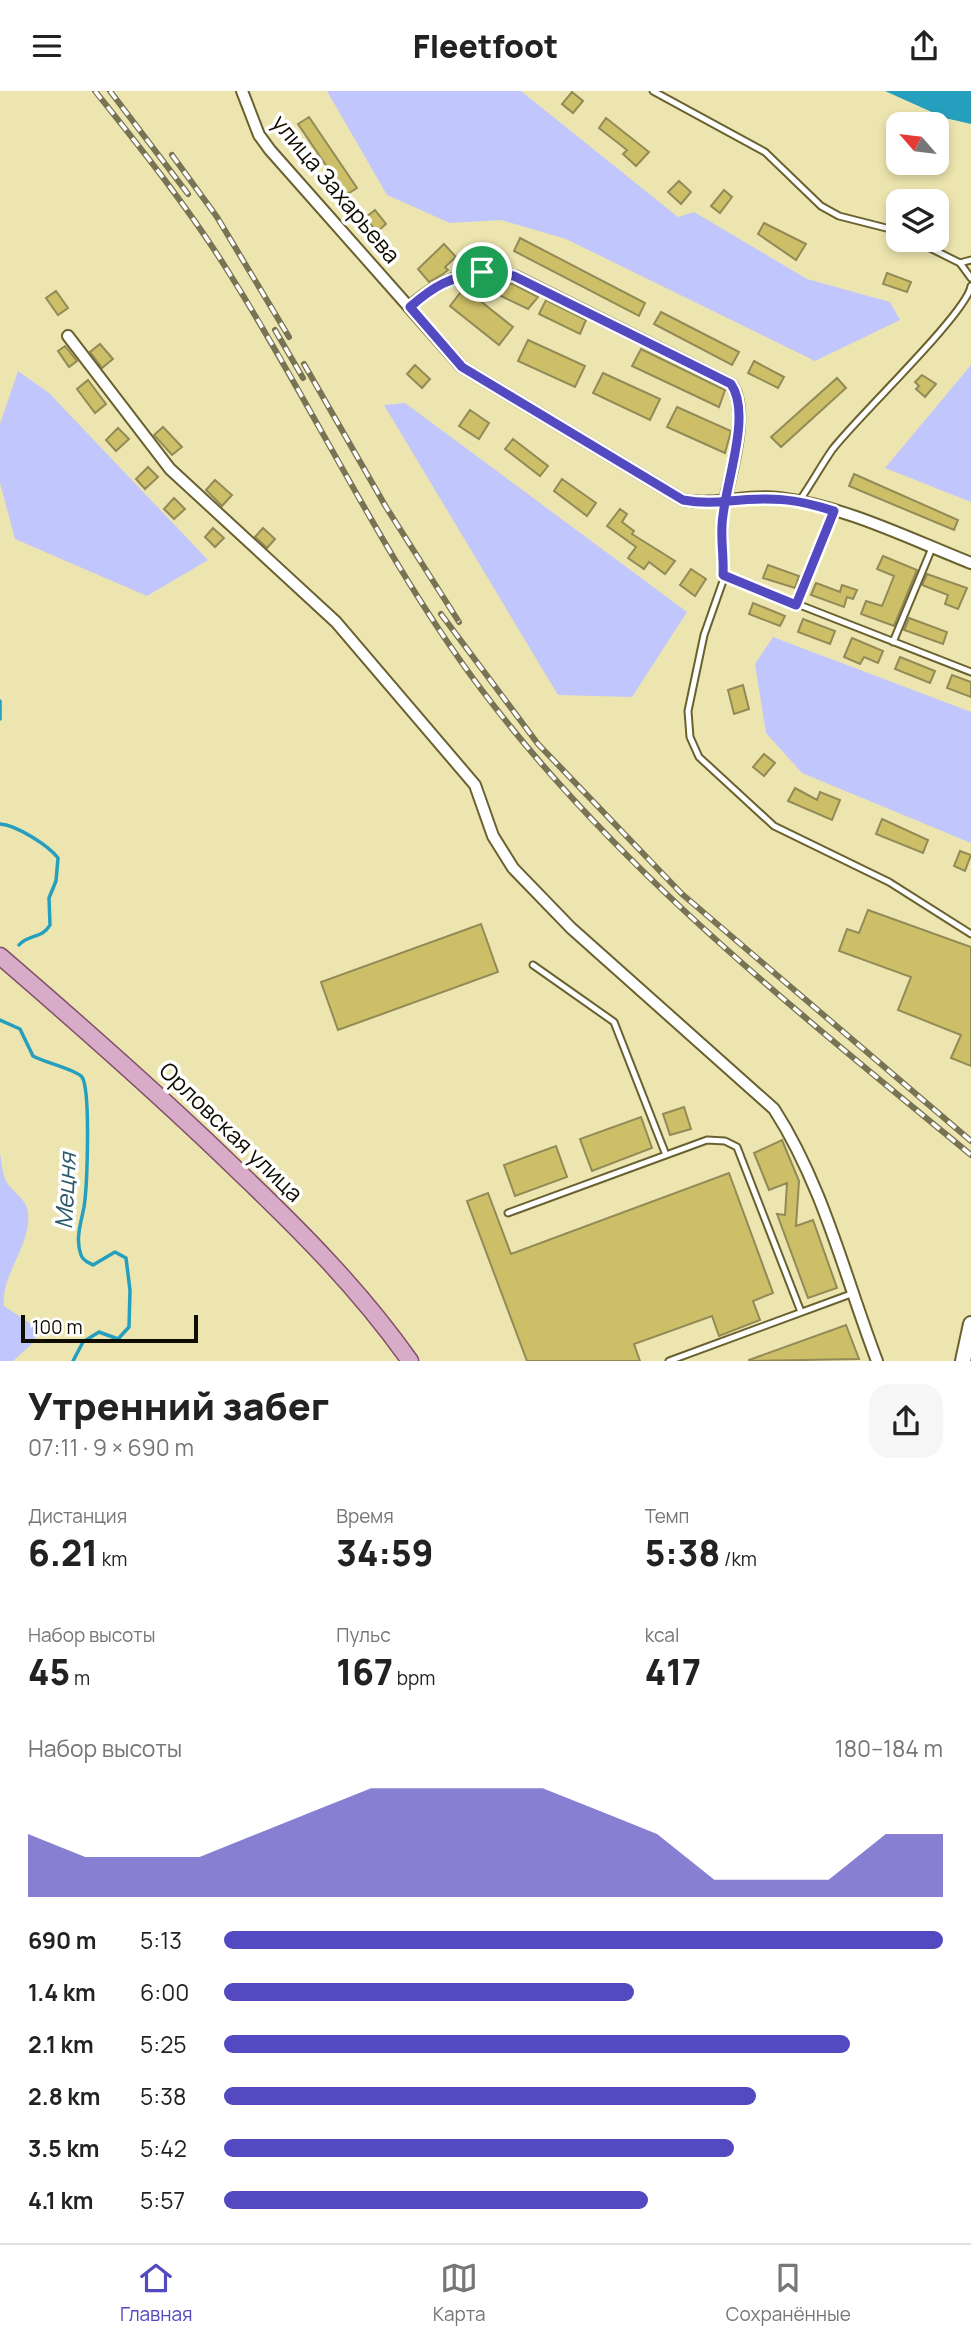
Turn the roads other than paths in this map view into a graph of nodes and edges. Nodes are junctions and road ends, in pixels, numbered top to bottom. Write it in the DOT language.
graph roads {
  1 [pos="242,91"];
  2 [pos="653,91"];
  3 [pos="886,228"];
  4 [pos="938,252"];
  5 [pos="971,260"];
  6 [pos="960,263"];
  7 [pos="971,278"];
  8 [pos="971,286"];
  9 [pos="410,307"];
  10 [pos="68,336"];
  11 [pos="800,500"];
  12 [pos="727,501"];
  13 [pos="834,511"];
  14 [pos="932,548"];
  15 [pos="971,563"];
  16 [pos="723,575"];
  17 [pos="796,605"];
  18 [pos="893,642"];
  19 [pos="971,672"];
  20 [pos="971,934"];
  21 [pos="0,956"];
  22 [pos="533,965"];
  23 [pos="666,1155"];
  24 [pos="508,1213"];
  25 [pos="851,1294"];
  26 [pos="801,1313"];
  27 [pos="971,1324"];
  28 [pos="410,1361"];
  29 [pos="669,1361"];
  30 [pos="877,1361"];
  31 [pos="963,1361"];
  1 -- 9 [label="street, улица Захарьева"];
  2 -- 3 [label="lane"];
  4 -- 6 [label="lane"];
  5 -- 6 [label="lane"];
  6 -- 7 [label="lane"];
  8 -- 11 [label="lane"];
  9 -- 12 [label="street, улица Захарьева"];
  9 -- 12 [label="street"];
  10 -- 25 [label="street"];
  11 -- 12 [label="street, улица Захарьева"];
  11 -- 13 [label="street, улица Захарьева"];
  12 -- 16 [label="lane"];
  13 -- 14 [label="street, улица Захарьева"];
  13 -- 17 [label="lane"];
  14 -- 15 [label="street, улица Захарьева"];
  14 -- 18 [label="lane"];
  16 -- 17 [label="lane"];
  16 -- 20 [label="lane"];
  17 -- 18 [label="lane"];
  18 -- 19 [label="lane"];
  21 -- 28 [label="main road, Орловская улица"];
  22 -- 23 [label="lane"];
  23 -- 24 [label="lane"];
  23 -- 26 [label="lane"];
  25 -- 26 [label="lane"];
  25 -- 30 [label="street"];
  26 -- 29 [label="lane"];
  27 -- 31 [label="main road"];
}
